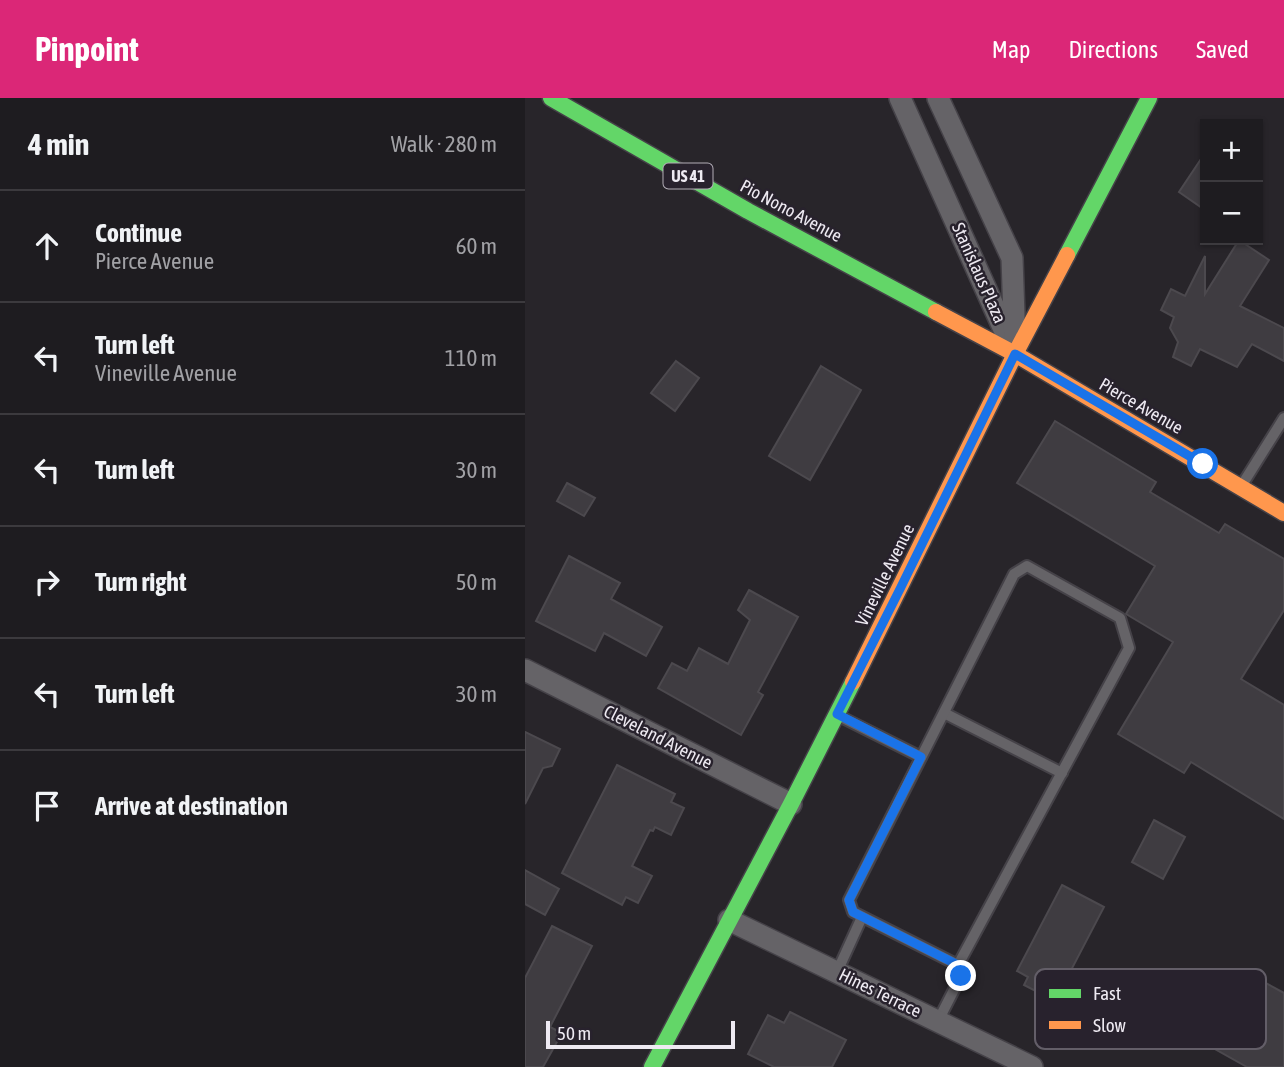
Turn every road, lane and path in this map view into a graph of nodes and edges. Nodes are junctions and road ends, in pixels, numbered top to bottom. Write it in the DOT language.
graph roads {
  1 [pos="551,98"];
  2 [pos="900,98"];
  3 [pos="938,98"];
  4 [pos="1149,98"];
  5 [pos="1015,354"];
  6 [pos="1284,418"];
  7 [pos="1241,487"];
  8 [pos="1284,513"];
  9 [pos="525,670"];
  10 [pos="944,713"];
  11 [pos="837,714"];
  12 [pos="921,757"];
  13 [pos="1062,773"];
  14 [pos="791,804"];
  15 [pos="862,917"];
  16 [pos="729,920"];
  17 [pos="958,965"];
  18 [pos="837,972"];
  19 [pos="938,1021"];
  20 [pos="652,1067"];
  21 [pos="1032,1067"];
  1 -- 5 [label="main road, Pio Nono Avenue / US 41"];
  2 -- 5 [label="street, Stanislaus Plaza"];
  3 -- 5 [label="street, Stanislaus Plaza"];
  4 -- 5 [label="main road, Vineville Avenue"];
  5 -- 7 [label="main road, Pierce Avenue"];
  5 -- 11 [label="main road, Vineville Avenue"];
  6 -- 7 [label="lane"];
  7 -- 8 [label="main road, Pierce Avenue"];
  9 -- 14 [label="street, Cleveland Avenue"];
  10 -- 12 [label="lane"];
  10 -- 13 [label="lane"];
  10 -- 13 [label="lane"];
  11 -- 12 [label="lane"];
  11 -- 14 [label="main road, Vineville Avenue"];
  12 -- 15 [label="lane"];
  13 -- 17 [label="lane"];
  14 -- 16 [label="main road, Vineville Avenue"];
  15 -- 17 [label="lane"];
  15 -- 18 [label="lane"];
  16 -- 18 [label="street, Hines Terrace"];
  16 -- 20 [label="main road, Vineville Avenue"];
  17 -- 19 [label="lane"];
  18 -- 19 [label="street, Hines Terrace"];
  19 -- 21 [label="street, Hines Terrace"];
}
